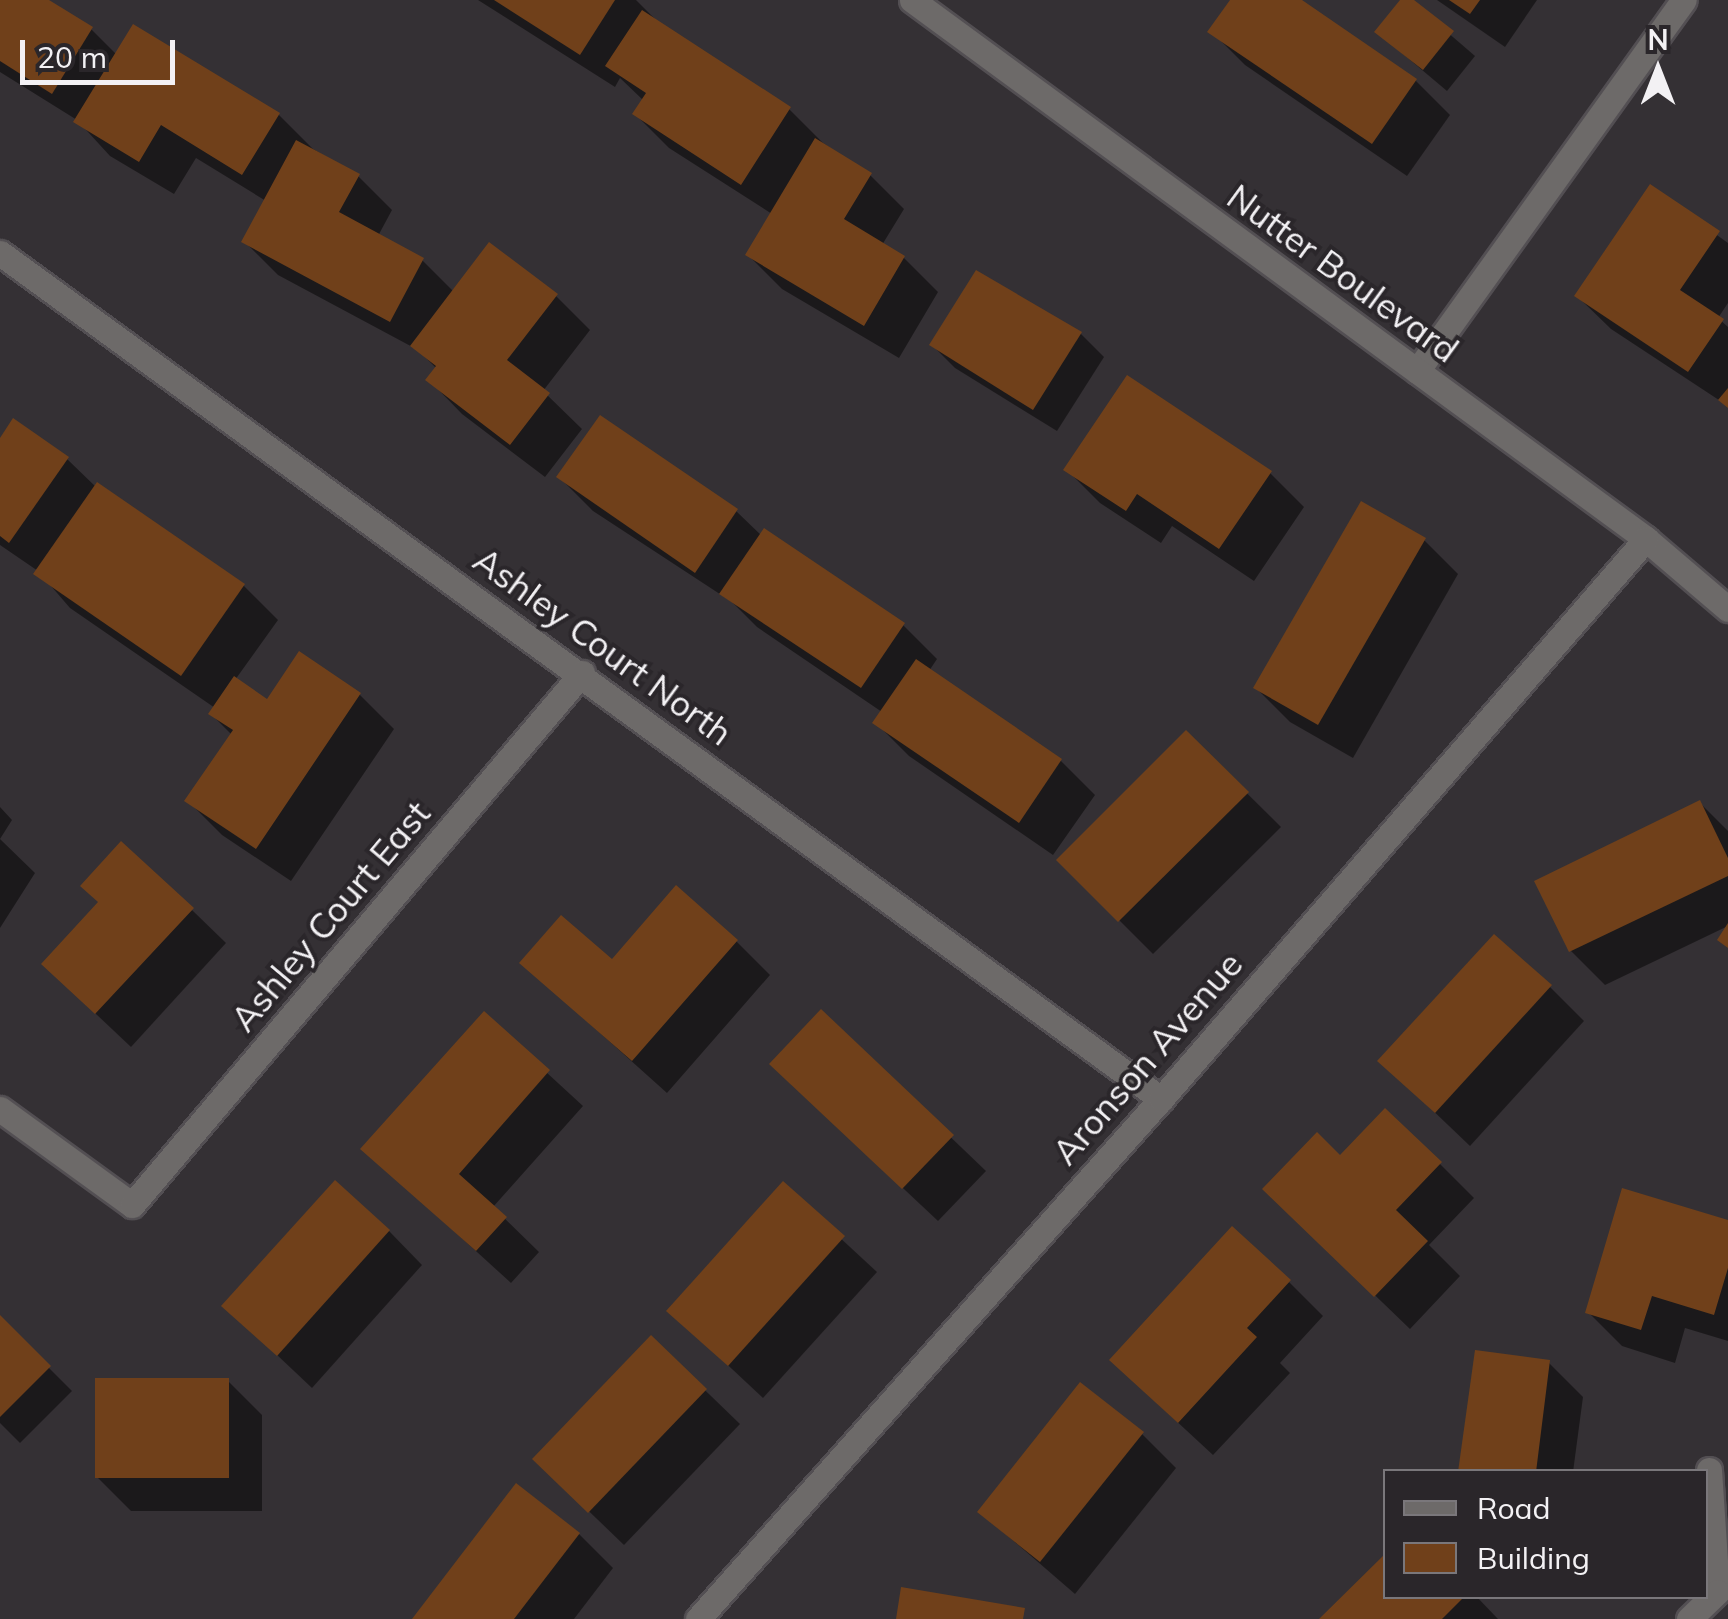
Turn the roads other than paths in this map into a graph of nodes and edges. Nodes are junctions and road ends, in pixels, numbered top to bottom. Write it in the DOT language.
graph roads {
  1 [pos="912,0"];
  2 [pos="1684,0"];
  3 [pos="0,254"];
  4 [pos="1417,371"];
  5 [pos="1646,540"];
  6 [pos="1728,609"];
  7 [pos="582,673"];
  8 [pos="1161,1099"];
  9 [pos="0,1110"];
  10 [pos="1709,1470"];
  11 [pos="1723,1597"];
  12 [pos="698,1619"];
  13 [pos="1689,1619"];
  1 -- 4 [label="street, Nutter Boulevard"];
  2 -- 4 [label="street"];
  3 -- 7 [label="street, Ashley Court North"];
  4 -- 5 [label="street, Nutter Boulevard"];
  5 -- 6 [label="street, Nutter Boulevard"];
  5 -- 8 [label="street, Aronson Avenue"];
  7 -- 8 [label="street, Ashley Court North"];
  7 -- 9 [label="street, Ashley Court East"];
  8 -- 12 [label="street, Aronson Avenue"];
  10 -- 11 [label="street"];
  11 -- 13 [label="street"];
}
